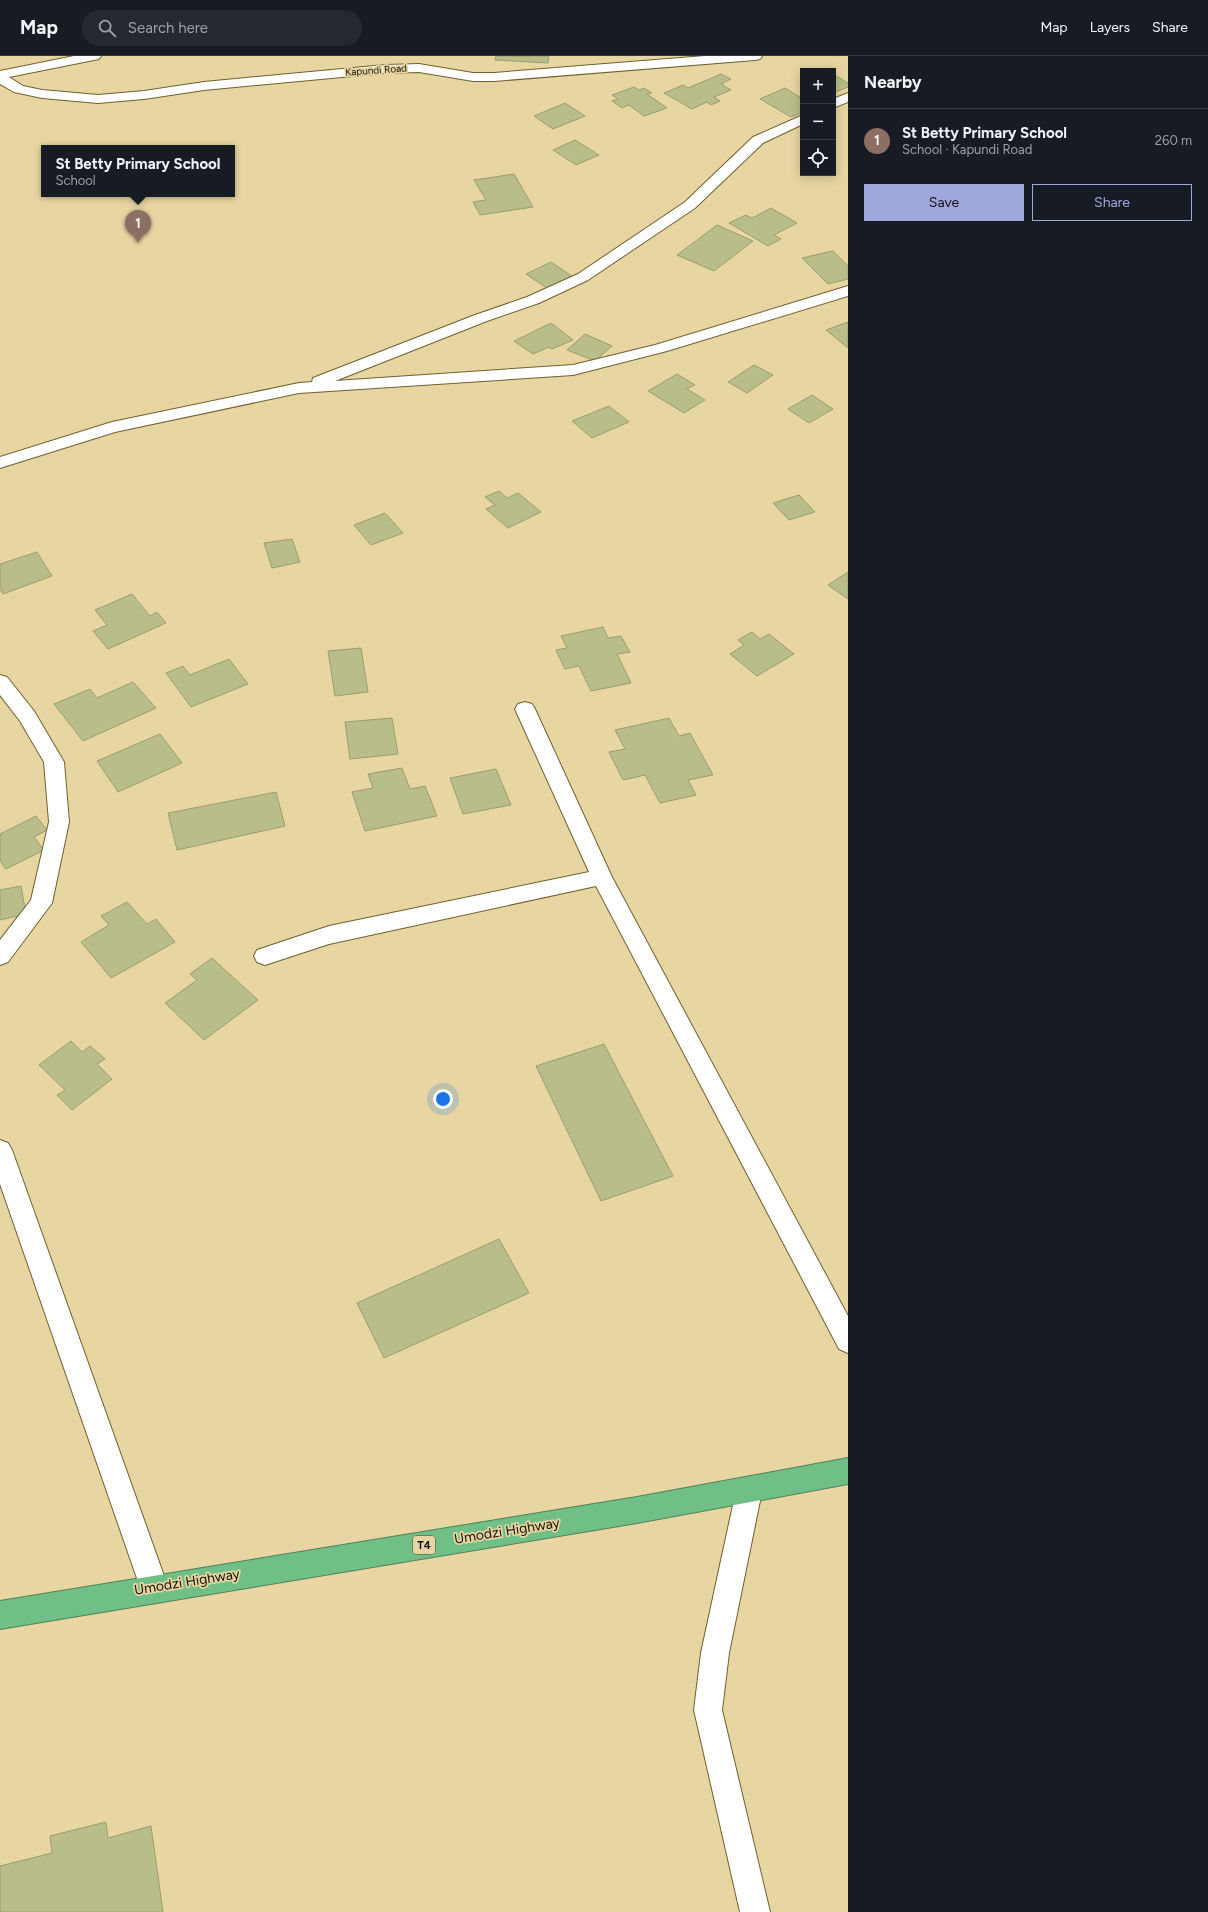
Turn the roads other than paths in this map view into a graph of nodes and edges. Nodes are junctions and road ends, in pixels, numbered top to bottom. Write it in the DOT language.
graph roads {
  1 [pos="94,56"];
  2 [pos="755,56"];
  3 [pos="0,77"];
  4 [pos="848,97"];
  5 [pos="836,103"];
  6 [pos="800,119"];
  7 [pos="848,291"];
  8 [pos="299,388"];
  9 [pos="0,463"];
  10 [pos="0,682"];
  11 [pos="525,709"];
  12 [pos="602,877"];
  13 [pos="0,956"];
  14 [pos="265,956"];
  15 [pos="0,1150"];
  16 [pos="848,1341"];
  17 [pos="848,1472"];
  18 [pos="749,1491"];
  19 [pos="154,1587"];
  20 [pos="0,1615"];
  21 [pos="755,1912"];
  1 -- 3 [label="street"];
  2 -- 3 [label="street, Kapundi Road"];
  4 -- 5 [label="street"];
  6 -- 8 [label="street"];
  7 -- 8 [label="street"];
  8 -- 9 [label="street"];
  10 -- 13 [label="street"];
  11 -- 12 [label="street"];
  12 -- 14 [label="street"];
  12 -- 16 [label="street"];
  15 -- 19 [label="street"];
  17 -- 18 [label="highway, Umodzi Highway / T4"];
  18 -- 19 [label="highway, Umodzi Highway / T4"];
  18 -- 21 [label="street"];
  19 -- 20 [label="highway, Umodzi Highway / T4"];
}
